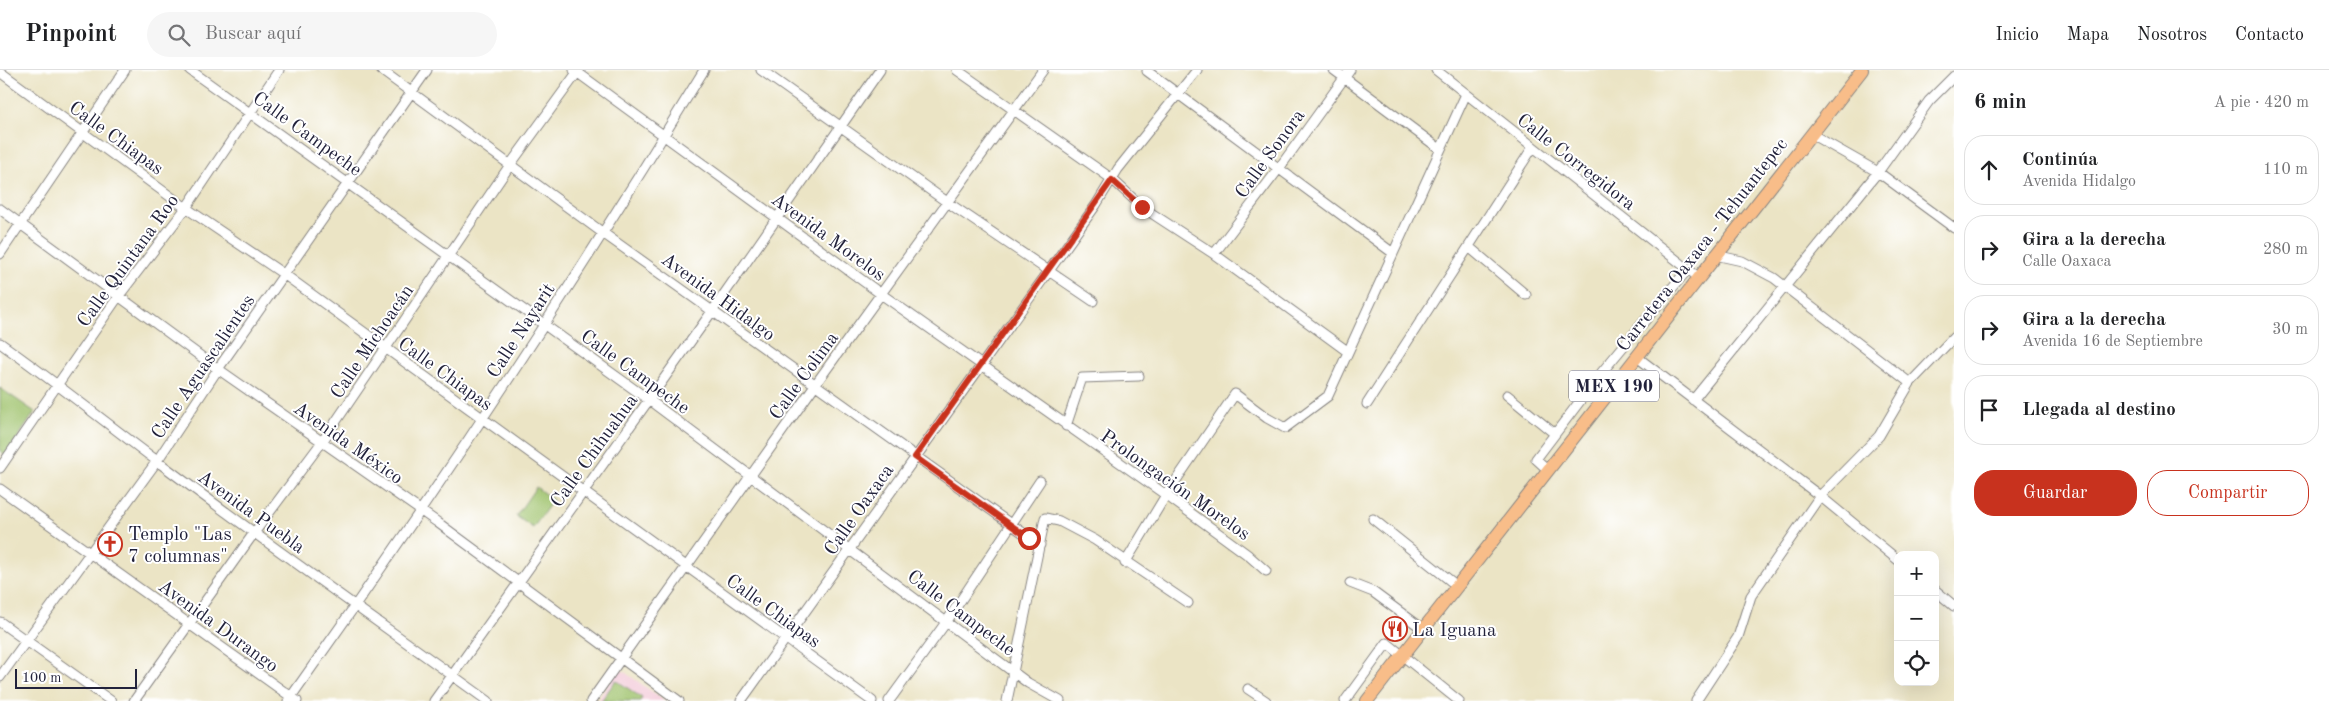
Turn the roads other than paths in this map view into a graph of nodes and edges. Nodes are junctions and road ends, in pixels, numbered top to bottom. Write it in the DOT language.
graph roads {
  1 [pos="125,70"];
  2 [pos="190,70"];
  3 [pos="280,70"];
  4 [pos="381,70"];
  5 [pos="428,70"];
  6 [pos="704,70"];
  7 [pos="761,70"];
  8 [pos="880,70"];
  9 [pos="957,70"];
  10 [pos="1043,70"];
  11 [pos="1197,70"];
  12 [pos="1334,70"];
  13 [pos="1436,70"];
  14 [pos="1862,70"];
  15 [pos="577,71"];
  16 [pos="1147,71"];
  17 [pos="0,72"];
  18 [pos="1347,74"];
  19 [pos="1954,76"];
  20 [pos="412,94"];
  21 [pos="1178,94"];
  22 [pos="1466,94"];
  23 [pos="1014,110"];
  24 [pos="251,112"];
  25 [pos="841,125"];
  26 [pos="83,133"];
  27 [pos="1810,134"];
  28 [pos="663,137"];
  29 [pos="1533,147"];
  30 [pos="1440,149"];
  31 [pos="510,165"];
  32 [pos="1280,167"];
  33 [pos="1878,172"];
  34 [pos="1112,180"];
  35 [pos="349,183"];
  36 [pos="947,202"];
  37 [pos="186,208"];
  38 [pos="0,209"];
  39 [pos="777,218"];
  40 [pos="21,224"];
  41 [pos="1954,228"];
  42 [pos="603,233"];
  43 [pos="1469,247"];
  44 [pos="1393,253"];
  45 [pos="0,254"];
  46 [pos="1214,254"];
  47 [pos="1715,255"];
  48 [pos="448,257"];
  49 [pos="1048,271"];
  50 [pos="1693,273"];
  51 [pos="285,275"];
  52 [pos="1786,287"];
  53 [pos="881,294"];
  54 [pos="1526,295"];
  55 [pos="118,297"];
  56 [pos="1093,301"];
  57 [pos="713,310"];
  58 [pos="543,324"];
  59 [pos="1954,337"];
  60 [pos="0,343"];
  61 [pos="385,349"];
  62 [pos="1347,351"];
  63 [pos="1637,357"];
  64 [pos="981,366"];
  65 [pos="218,369"];
  66 [pos="1602,372"];
  67 [pos="1139,376"];
  68 [pos="1910,383"];
  69 [pos="58,384"];
  70 [pos="815,385"];
  71 [pos="1614,387"];
  72 [pos="1507,395"];
  73 [pos="649,400"];
  74 [pos="1693,400"];
  75 [pos="1367,404"];
  76 [pos="1571,413"];
  77 [pos="482,420"];
  78 [pos="1066,426"];
  79 [pos="1582,427"];
  80 [pos="1555,434"];
  81 [pos="322,442"];
  82 [pos="915,457"];
  83 [pos="157,461"];
  84 [pos="0,468"];
  85 [pos="1548,470"];
  86 [pos="751,476"];
  87 [pos="1040,481"];
  88 [pos="0,489"];
  89 [pos="584,492"];
  90 [pos="1166,495"];
  91 [pos="1820,496"];
  92 [pos="420,512"];
  93 [pos="1373,519"];
  94 [pos="1012,526"];
  95 [pos="254,533"];
  96 [pos="1040,545"];
  97 [pos="850,549"];
  98 [pos="90,552"];
  99 [pos="1894,557"];
  100 [pos="1126,563"];
  101 [pos="686,566"];
  102 [pos="1266,571"];
  103 [pos="517,582"];
  104 [pos="1350,583"];
  105 [pos="1457,586"];
  106 [pos="1939,593"];
  107 [pos="1188,603"];
  108 [pos="1954,606"];
  109 [pos="355,607"];
  110 [pos="946,621"];
  111 [pos="0,622"];
  112 [pos="189,624"];
  113 [pos="1423,629"];
  114 [pos="786,639"];
  115 [pos="27,641"];
  116 [pos="1402,656"];
  117 [pos="620,658"];
  118 [pos="1015,672"];
  119 [pos="452,675"];
  120 [pos="0,677"];
  121 [pos="1248,689"];
  122 [pos="292,700"];
  123 [pos="111,701"];
  124 [pos="134,701"];
  125 [pos="434,701"];
  126 [pos="488,701"];
  127 [pos="591,701"];
  128 [pos="679,701"];
  129 [pos="741,701"];
  130 [pos="872,701"];
  131 [pos="889,701"];
  132 [pos="1008,701"];
  133 [pos="1060,701"];
  134 [pos="1266,701"];
  135 [pos="1345,701"];
  136 [pos="1367,701"];
  137 [pos="1459,701"];
  138 [pos="1696,701"];
  1 -- 26 [label="street"];
  2 -- 24 [label="street, Calle Campeche"];
  3 -- 24 [label="street, Calle Quintana Roo"];
  4 -- 20 [label="street, Avenida Hidalgo"];
  5 -- 20 [label="street, Calle Aguascalientes"];
  6 -- 28 [label="street, Calle Nayarit"];
  7 -- 25 [label="street"];
  8 -- 25 [label="street, Calle Chihuahua"];
  9 -- 23 [label="street"];
  10 -- 23 [label="street, Calle Colima"];
  11 -- 21 [label="street, Calle Oaxaca"];
  12 -- 18 [label="street"];
  13 -- 22 [label="street, Calle Corregidora"];
  14 -- 27 [label="main road, Carretera Oaxaca - Tehuantepec / MEX 190"];
  15 -- 28 [label="street, Avenida Morelos"];
  15 -- 31 [label="street, Calle Michoacán"];
  16 -- 21 [label="street"];
  17 -- 26 [label="street, Calle Chiapas"];
  18 -- 30 [label="street"];
  18 -- 32 [label="street, Calle Sonora"];
  19 -- 33 [label="street"];
  20 -- 31 [label="street, Avenida Hidalgo"];
  20 -- 35 [label="street, Calle Aguascalientes"];
  21 -- 32 [label="street"];
  21 -- 34 [label="street, Calle Oaxaca"];
  22 -- 29 [label="street, Calle Corregidora"];
  22 -- 30 [label="street"];
  23 -- 34 [label="street"];
  23 -- 36 [label="street, Calle Colima"];
  24 -- 35 [label="street, Calle Campeche"];
  24 -- 37 [label="street, Calle Quintana Roo"];
  25 -- 36 [label="street"];
  25 -- 39 [label="street, Calle Chihuahua"];
  26 -- 37 [label="street, Calle Chiapas"];
  26 -- 40 [label="street"];
  27 -- 33 [label="street"];
  27 -- 47 [label="main road, Carretera Oaxaca - Tehuantepec / MEX 190"];
  28 -- 39 [label="street, Avenida Morelos"];
  28 -- 42 [label="street, Calle Nayarit"];
  29 -- 43 [label="street"];
  29 -- 50 [label="street, Calle Corregidora"];
  30 -- 44 [label="street"];
  31 -- 42 [label="street, Avenida Hidalgo"];
  31 -- 48 [label="street, Calle Michoacán"];
  32 -- 44 [label="street"];
  32 -- 46 [label="street, Calle Sonora"];
  33 -- 41 [label="street"];
  33 -- 52 [label="street"];
  34 -- 46 [label="street"];
  34 -- 49 [label="street, Calle Oaxaca"];
  35 -- 48 [label="street, Calle Campeche"];
  35 -- 51 [label="street, Calle Aguascalientes"];
  36 -- 49 [label="street"];
  36 -- 53 [label="street, Calle Colima"];
  37 -- 51 [label="street, Calle Chiapas"];
  37 -- 55 [label="street, Calle Quintana Roo"];
  38 -- 40 [label="street, Avenida México"];
  39 -- 53 [label="street, Avenida Morelos"];
  39 -- 57 [label="street, Calle Chihuahua"];
  40 -- 45 [label="street"];
  40 -- 55 [label="street, Avenida México"];
  42 -- 57 [label="street, Avenida Hidalgo"];
  42 -- 58 [label="street, Calle Nayarit"];
  43 -- 54 [label="street"];
  43 -- 75 [label="street"];
  44 -- 62 [label="street"];
  46 -- 62 [label="street"];
  47 -- 50 [label="main road, Carretera Oaxaca - Tehuantepec / MEX 190"];
  47 -- 52 [label="street"];
  48 -- 58 [label="street, Calle Campeche"];
  48 -- 61 [label="street, Calle Michoacán"];
  49 -- 56 [label="street"];
  49 -- 64 [label="street, Calle Oaxaca"];
  50 -- 63 [label="main road, Carretera Oaxaca - Tehuantepec / MEX 190"];
  50 -- 66 [label="street"];
  51 -- 61 [label="street, Calle Chiapas"];
  51 -- 65 [label="street, Calle Aguascalientes"];
  52 -- 68 [label="street"];
  52 -- 74 [label="street"];
  53 -- 64 [label="street, Avenida Morelos"];
  53 -- 70 [label="street, Calle Colima"];
  55 -- 65 [label="street, Avenida México"];
  55 -- 69 [label="street, Calle Quintana Roo"];
  57 -- 70 [label="street, Avenida Hidalgo"];
  57 -- 73 [label="street, Calle Chihuahua"];
  58 -- 73 [label="street, Calle Campeche"];
  58 -- 77 [label="street, Calle Nayarit"];
  59 -- 68 [label="street"];
  60 -- 69 [label="street, Avenida Puebla"];
  61 -- 77 [label="street, Calle Chiapas"];
  61 -- 81 [label="street, Calle Michoacán"];
  62 -- 90 [label="street"];
  63 -- 71 [label="main road, Carretera Oaxaca - Tehuantepec / MEX 190"];
  63 -- 74 [label="street"];
  64 -- 78 [label="street, Avenida Morelos"];
  64 -- 82 [label="street, Calle Oaxaca"];
  65 -- 81 [label="street, Avenida México"];
  65 -- 83 [label="street, Calle Aguascalientes"];
  66 -- 71 [label="street"];
  66 -- 76 [label="street"];
  67 -- 78 [label="street"];
  68 -- 91 [label="street"];
  69 -- 83 [label="street, Avenida Puebla"];
  69 -- 84 [label="street, Calle Quintana Roo"];
  70 -- 82 [label="street, Avenida Hidalgo"];
  70 -- 86 [label="street, Calle Colima"];
  71 -- 79 [label="main road, Carretera Oaxaca - Tehuantepec / MEX 190"];
  72 -- 80 [label="street"];
  73 -- 86 [label="street, Calle Campeche"];
  73 -- 89 [label="street, Calle Chihuahua"];
  74 -- 91 [label="street"];
  76 -- 79 [label="street"];
  76 -- 80 [label="street"];
  77 -- 89 [label="street, Calle Chiapas"];
  77 -- 92 [label="street, Calle Nayarit"];
  78 -- 90 [label="street, Prolongación Morelos"];
  79 -- 85 [label="main road, Carretera Oaxaca - Tehuantepec / MEX 190"];
  80 -- 85 [label="street"];
  81 -- 92 [label="street, Avenida México"];
  81 -- 95 [label="street, Calle Michoacán"];
  82 -- 94 [label="street, Avenida Hidalgo"];
  82 -- 97 [label="street, Calle Oaxaca"];
  83 -- 95 [label="street, Avenida Puebla"];
  83 -- 98 [label="street, Calle Aguascalientes"];
  85 -- 105 [label="main road, Carretera Oaxaca - Tehuantepec / MEX 190"];
  86 -- 97 [label="street, Calle Campeche"];
  86 -- 101 [label="street, Calle Colima"];
  87 -- 94 [label="street"];
  88 -- 98 [label="street, Avenida Durango"];
  89 -- 101 [label="street, Calle Chiapas"];
  89 -- 103 [label="street, Calle Chihuahua"];
  90 -- 100 [label="street"];
  90 -- 102 [label="street, Prolongación Morelos"];
  91 -- 99 [label="street"];
  91 -- 138 [label="street"];
  92 -- 103 [label="street, Avenida México"];
  92 -- 109 [label="street, Calle Nayarit"];
  93 -- 105 [label="street"];
  94 -- 96 [label="street, Avenida Hidalgo"];
  94 -- 110 [label="street"];
  95 -- 109 [label="street, Avenida Puebla"];
  95 -- 112 [label="street, Calle Michoacán"];
  96 -- 100 [label="street"];
  96 -- 118 [label="street"];
  97 -- 110 [label="street, Calle Campeche"];
  97 -- 114 [label="street, Calle Oaxaca"];
  98 -- 112 [label="street, Avenida Durango"];
  98 -- 115 [label="street, Calle Aguascalientes"];
  100 -- 107 [label="street"];
  101 -- 114 [label="street, Calle Chiapas"];
  101 -- 117 [label="street, Calle Colima"];
  103 -- 117 [label="street, Avenida México"];
  103 -- 119 [label="street, Calle Chihuahua"];
  104 -- 113 [label="street"];
  105 -- 113 [label="main road, Carretera Oaxaca - Tehuantepec / MEX 190"];
  106 -- 108 [label="street"];
  109 -- 119 [label="street, Avenida Puebla"];
  109 -- 122 [label="street, Calle Nayarit"];
  110 -- 118 [label="street, Calle Campeche"];
  110 -- 131 [label="street"];
  111 -- 115 [label="street"];
  112 -- 122 [label="street, Avenida Durango"];
  112 -- 124 [label="street, Calle Michoacán"];
  113 -- 116 [label="main road, Carretera Oaxaca - Tehuantepec / MEX 190"];
  114 -- 129 [label="street, Calle Oaxaca"];
  114 -- 130 [label="street, Calle Chiapas"];
  115 -- 120 [label="street, Calle Aguascalientes"];
  115 -- 123 [label="street"];
  116 -- 135 [label="street"];
  116 -- 136 [label="main road, Carretera Oaxaca - Tehuantepec / MEX 190"];
  116 -- 137 [label="street"];
  117 -- 127 [label="street, Calle Colima"];
  117 -- 128 [label="street, Avenida México"];
  118 -- 132 [label="street"];
  118 -- 133 [label="street, Calle Campeche"];
  119 -- 125 [label="street, Calle Chihuahua"];
  119 -- 126 [label="street, Avenida Puebla"];
  121 -- 134 [label="street"];
}
